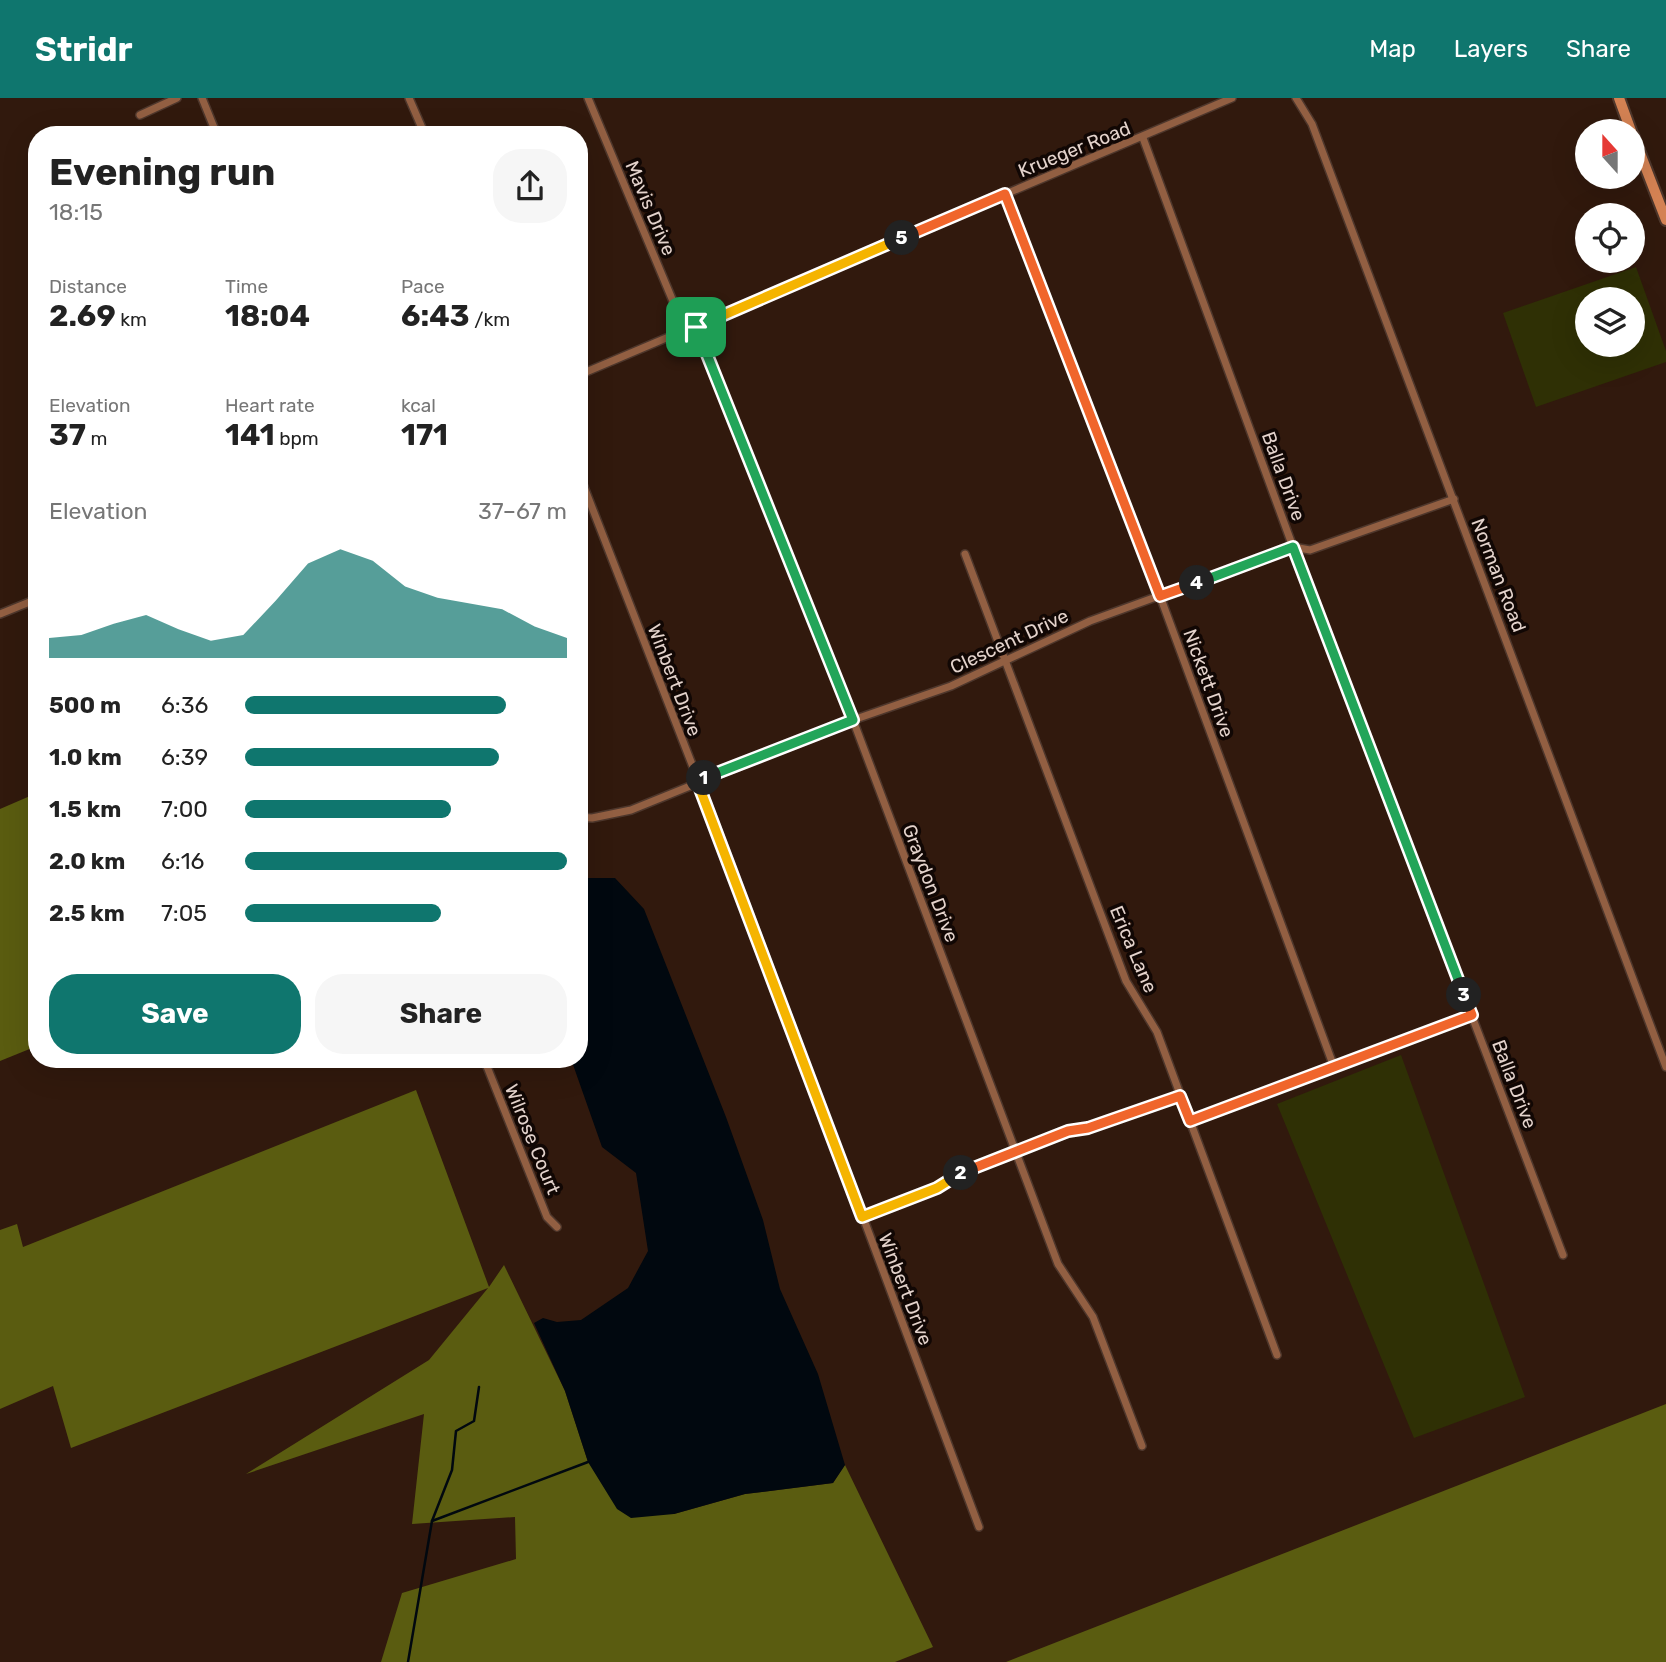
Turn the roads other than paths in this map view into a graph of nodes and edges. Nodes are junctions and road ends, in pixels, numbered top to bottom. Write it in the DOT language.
graph roads {
  1 [pos="177,98"];
  2 [pos="202,98"];
  3 [pos="410,98"];
  4 [pos="588,98"];
  5 [pos="1232,98"];
  6 [pos="1296,98"];
  7 [pos="1619,98"];
  8 [pos="139,115"];
  9 [pos="1627,119"];
  10 [pos="213,126"];
  11 [pos="421,126"];
  12 [pos="1143,138"];
  13 [pos="1645,166"];
  14 [pos="1005,194"];
  15 [pos="1666,220"];
  16 [pos="696,327"];
  17 [pos="685,330"];
  18 [pos="588,371"];
  19 [pos="588,497"];
  20 [pos="1454,499"];
  21 [pos="1293,547"];
  22 [pos="965,554"];
  23 [pos="1160,596"];
  24 [pos="28,603"];
  25 [pos="0,614"];
  26 [pos="1005,660"];
  27 [pos="853,720"];
  28 [pos="697,781"];
  29 [pos="588,818"];
  30 [pos="1472,1015"];
  31 [pos="1334,1067"];
  32 [pos="1666,1067"];
  33 [pos="488,1068"];
  34 [pos="1180,1096"];
  35 [pos="1190,1121"];
  36 [pos="1016,1151"];
  37 [pos="862,1217"];
  38 [pos="557,1227"];
  39 [pos="1563,1255"];
  40 [pos="1277,1355"];
  41 [pos="1142,1446"];
  42 [pos="979,1527"];
  1 -- 8 [label="street"];
  2 -- 10 [label="street"];
  3 -- 11 [label="street"];
  4 -- 17 [label="street, Mavis Drive"];
  5 -- 12 [label="street, Krueger Road"];
  6 -- 20 [label="street, Norman Road"];
  7 -- 9 [label="main road"];
  12 -- 14 [label="street, Krueger Road"];
  12 -- 21 [label="street, Balla Drive"];
  13 -- 15 [label="main road"];
  14 -- 16 [label="street, Krueger Road"];
  14 -- 23 [label="street, Nickett Drive"];
  16 -- 17 [label="street, Krueger Road"];
  16 -- 27 [label="street, Graydon Drive"];
  17 -- 18 [label="street, Krueger Road"];
  19 -- 28 [label="street, Winbert Drive"];
  20 -- 21 [label="street, Clescent Drive"];
  20 -- 32 [label="street, Norman Road"];
  21 -- 23 [label="street, Clescent Drive"];
  21 -- 30 [label="street, Balla Drive"];
  22 -- 26 [label="street, Erica Lane"];
  23 -- 26 [label="street, Clescent Drive"];
  23 -- 31 [label="street, Nickett Drive"];
  24 -- 25 [label="street"];
  26 -- 27 [label="street, Clescent Drive"];
  26 -- 34 [label="street, Erica Lane"];
  27 -- 28 [label="street, Clescent Drive"];
  27 -- 36 [label="street, Graydon Drive"];
  28 -- 29 [label="street, Clescent Drive"];
  28 -- 37 [label="street, Winbert Drive"];
  30 -- 31 [label="street"];
  30 -- 39 [label="street, Balla Drive"];
  31 -- 35 [label="street"];
  33 -- 38 [label="street, Wilrose Court"];
  34 -- 35 [label="street, Erica Lane"];
  34 -- 36 [label="street"];
  35 -- 40 [label="street, Erica Lane"];
  36 -- 37 [label="street"];
  36 -- 41 [label="street, Graydon Drive"];
  37 -- 42 [label="street, Winbert Drive"];
}
